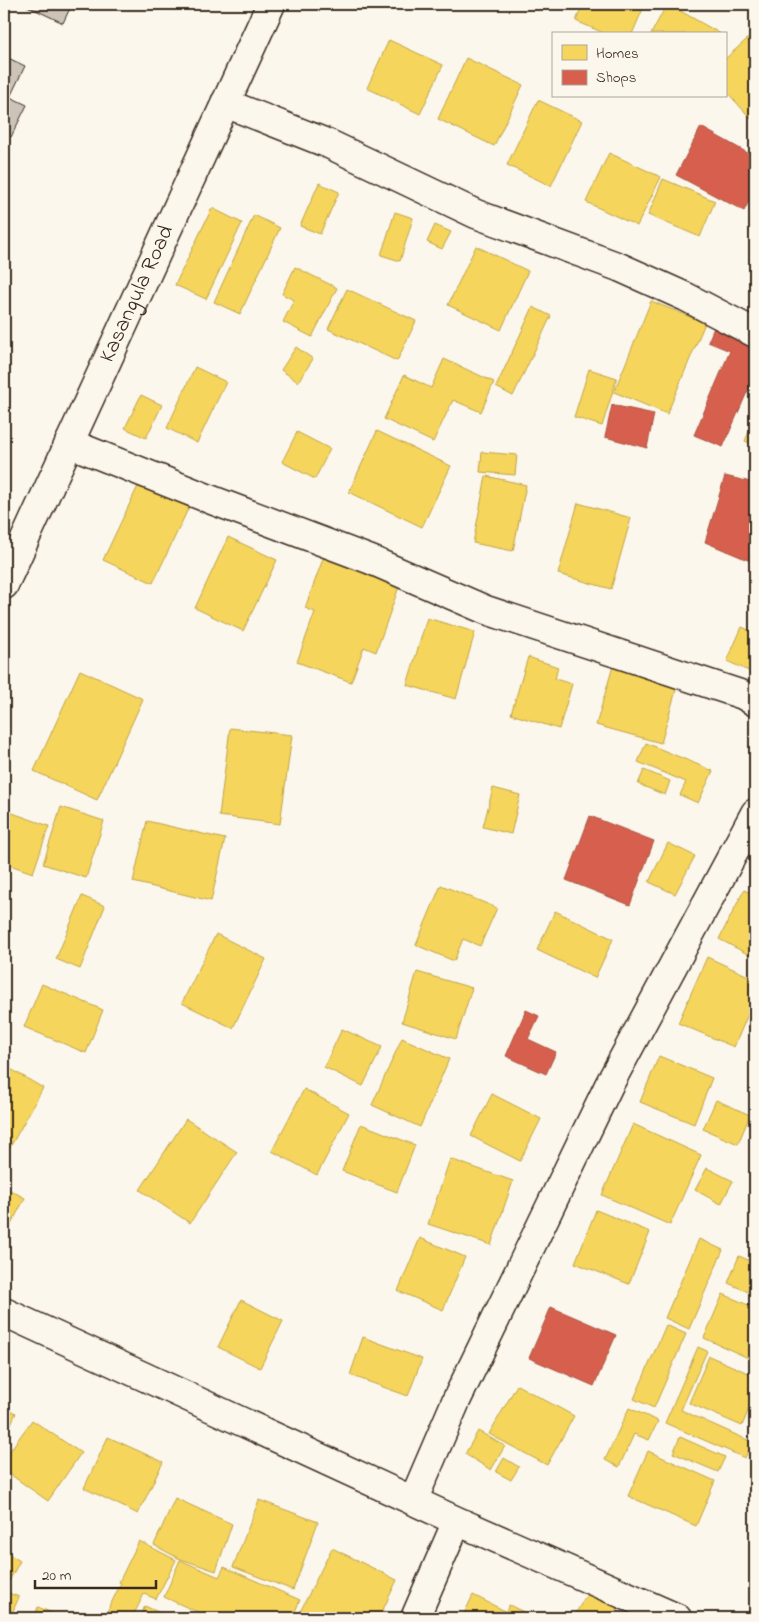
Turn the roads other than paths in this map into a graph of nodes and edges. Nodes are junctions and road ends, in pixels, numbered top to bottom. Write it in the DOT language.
graph roads {
  1 [pos="271,4"];
  2 [pos="225,103"];
  3 [pos="755,333"];
  4 [pos="69,443"];
  5 [pos="4,585"];
  6 [pos="755,702"];
  7 [pos="755,813"];
  8 [pos="4,1312"];
  9 [pos="413,1501"];
  10 [pos="457,1521"];
  11 [pos="415,1618"];
  12 [pos="677,1618"];
  1 -- 2 [label="street, Kasangula Road"];
  2 -- 3 [label="street"];
  2 -- 4 [label="street, Kasangula Road"];
  4 -- 5 [label="street, Kasangula Road"];
  4 -- 6 [label="street"];
  7 -- 9 [label="street"];
  8 -- 9 [label="street"];
  9 -- 10 [label="street"];
  10 -- 11 [label="street"];
  10 -- 12 [label="street"];
}
